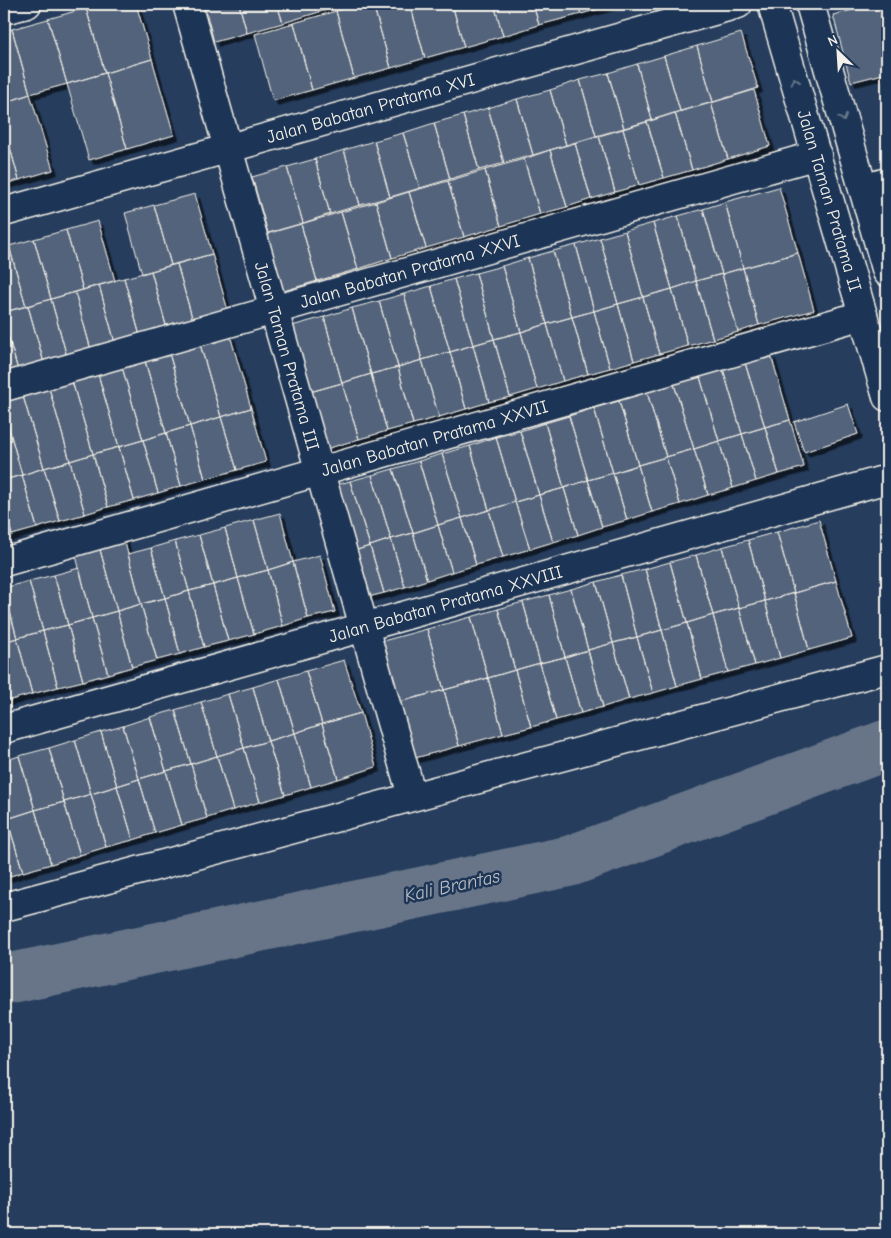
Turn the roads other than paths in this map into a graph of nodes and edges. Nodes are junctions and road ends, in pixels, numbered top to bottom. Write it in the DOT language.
graph roads {
  1 [pos="27,4"];
  2 [pos="187,4"];
  3 [pos="738,4"];
  4 [pos="772,4"];
  5 [pos="810,4"];
  6 [pos="4,10"];
  7 [pos="228,148"];
  8 [pos="817,156"];
  9 [pos="875,185"];
  10 [pos="4,212"];
  11 [pos="887,272"];
  12 [pos="274,310"];
  13 [pos="863,315"];
  14 [pos="4,387"];
  15 [pos="887,397"];
  16 [pos="319,471"];
  17 [pos="887,479"];
  18 [pos="4,562"];
  19 [pos="363,626"];
  20 [pos="887,670"];
  21 [pos="4,729"];
  22 [pos="412,796"];
  23 [pos="4,907"];
  1 -- 6 [label="street"];
  2 -- 7 [label="street, Jalan Taman Pratama III"];
  3 -- 7 [label="street, Jalan Babatan Pratama XVI"];
  8 -- 4 [label="street, Jalan Taman Pratama II, one-way"];
  5 -- 9 [label="street, Jalan Taman Pratama II, one-way"];
  7 -- 10 [label="street, Jalan Babatan Pratama XVI"];
  7 -- 12 [label="street, Jalan Taman Pratama III"];
  8 -- 12 [label="street, Jalan Babatan Pratama XXVI"];
  8 -- 13 [label="street, Jalan Taman Pratama II"];
  9 -- 11 [label="street, Jalan Taman Pratama II"];
  12 -- 14 [label="street, Jalan Babatan Pratama XXVI"];
  12 -- 16 [label="street, Jalan Taman Pratama III"];
  13 -- 15 [label="street, Jalan Taman Pratama II"];
  13 -- 16 [label="street, Jalan Babatan Pratama XXVII"];
  16 -- 18 [label="street, Jalan Babatan Pratama XXVII"];
  16 -- 19 [label="street, Jalan Taman Pratama III"];
  17 -- 19 [label="street, Jalan Babatan Pratama XXVIII"];
  19 -- 21 [label="street, Jalan Babatan Pratama XXVIII"];
  19 -- 22 [label="street, Jalan Taman Pratama III"];
  20 -- 22 [label="street"];
  22 -- 23 [label="street"];
}
